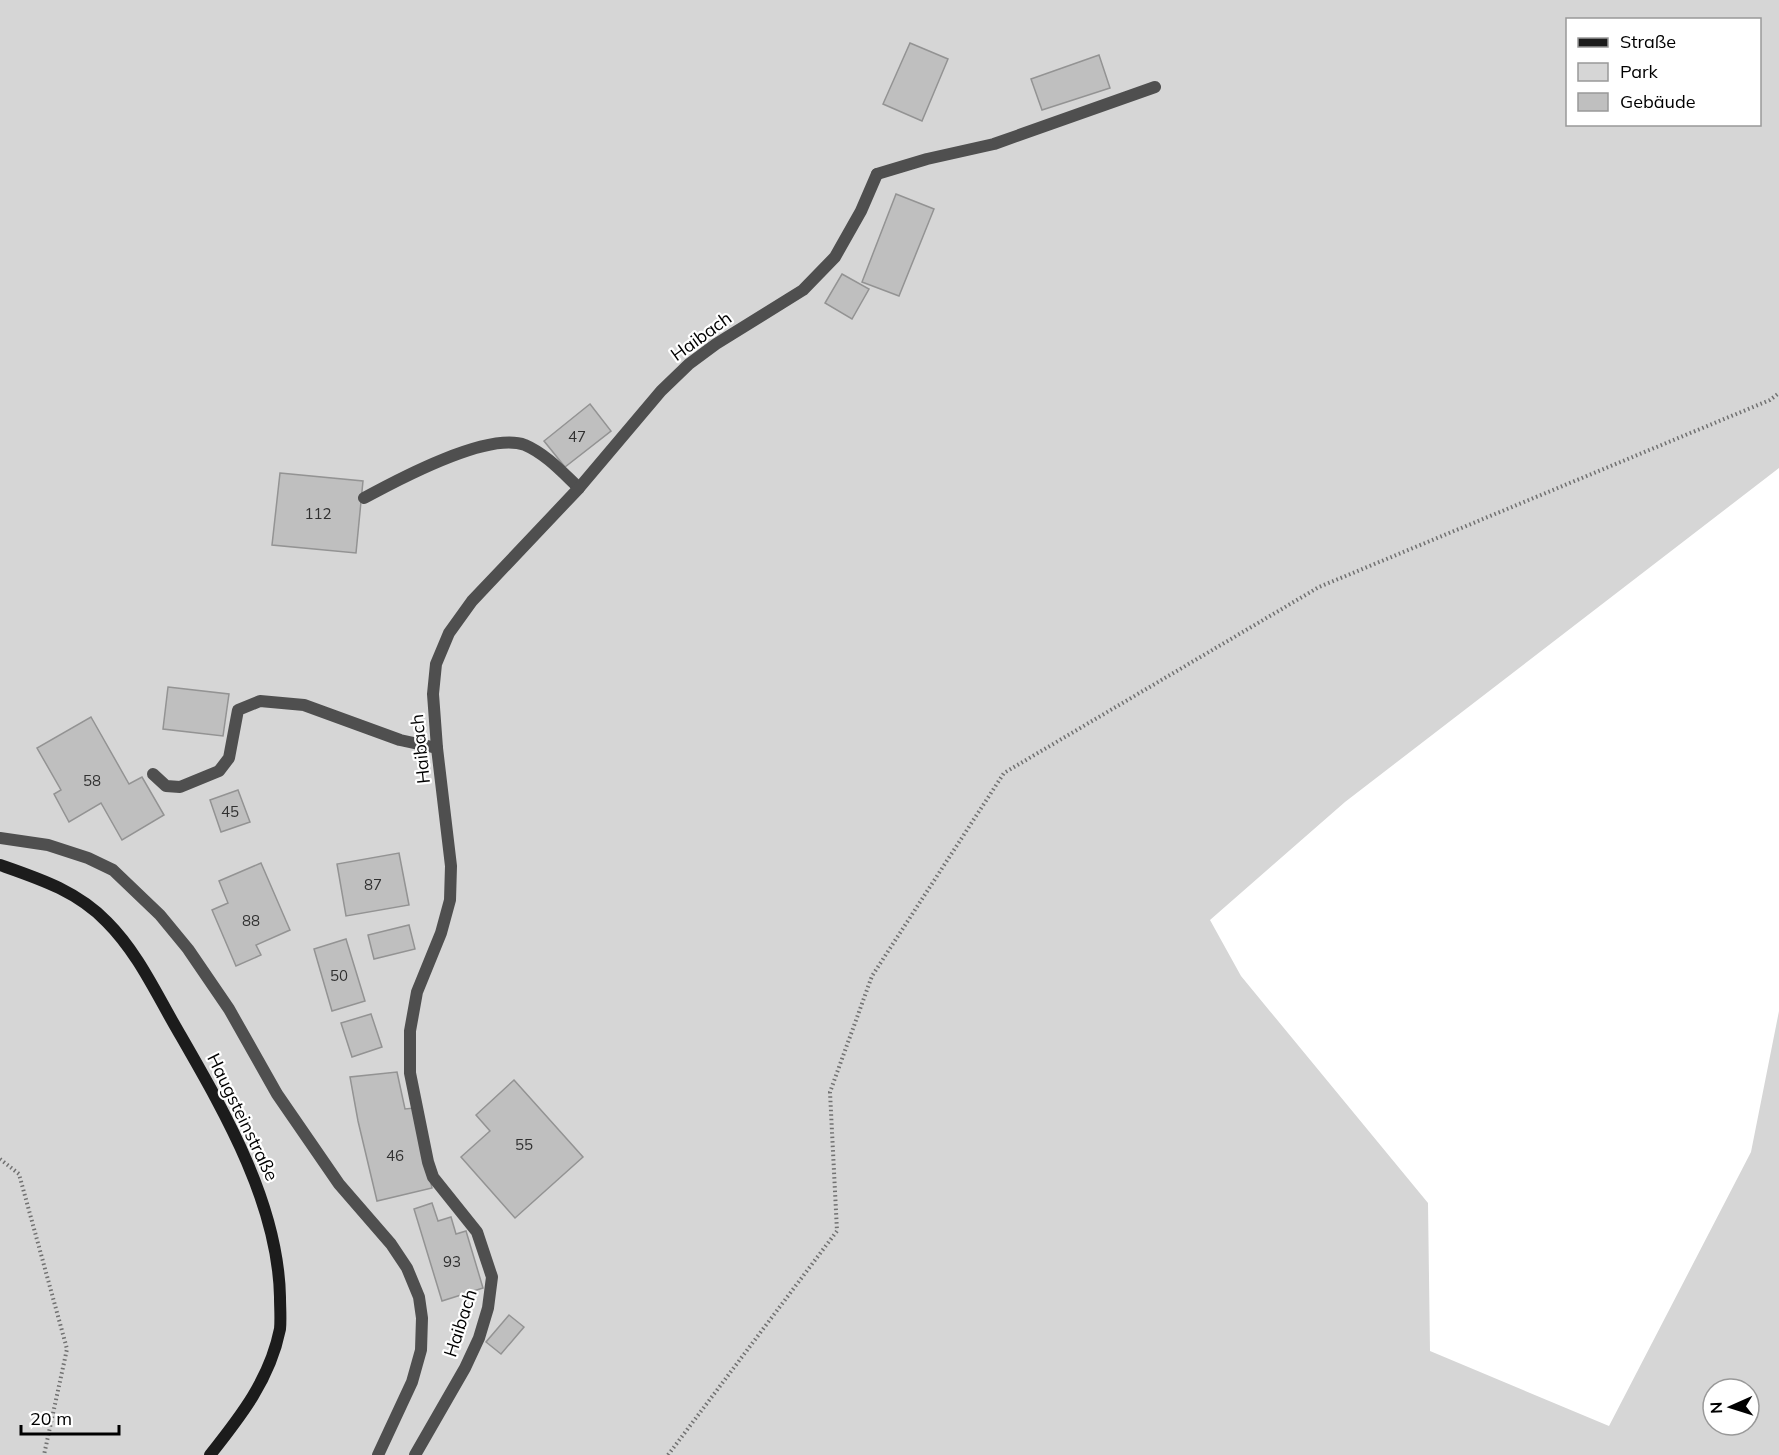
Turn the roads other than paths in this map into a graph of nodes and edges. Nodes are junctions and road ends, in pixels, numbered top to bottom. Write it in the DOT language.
graph roads {
  1 [pos="1155,87"];
  2 [pos="579,488"];
  3 [pos="364,498"];
  4 [pos="437,747"];
  5 [pos="153,774"];
  6 [pos="0,838"];
  7 [pos="0,864"];
  8 [pos="210,1455"];
  9 [pos="378,1455"];
  10 [pos="415,1455"];
  1 -- 2 [label="street, Haibach"];
  2 -- 3 [label="street"];
  2 -- 4 [label="street, Haibach"];
  4 -- 5 [label="street"];
  4 -- 10 [label="street, Haibach"];
  6 -- 9 [label="street"];
  7 -- 8 [label="main road, Haugsteinstraße"];
}
